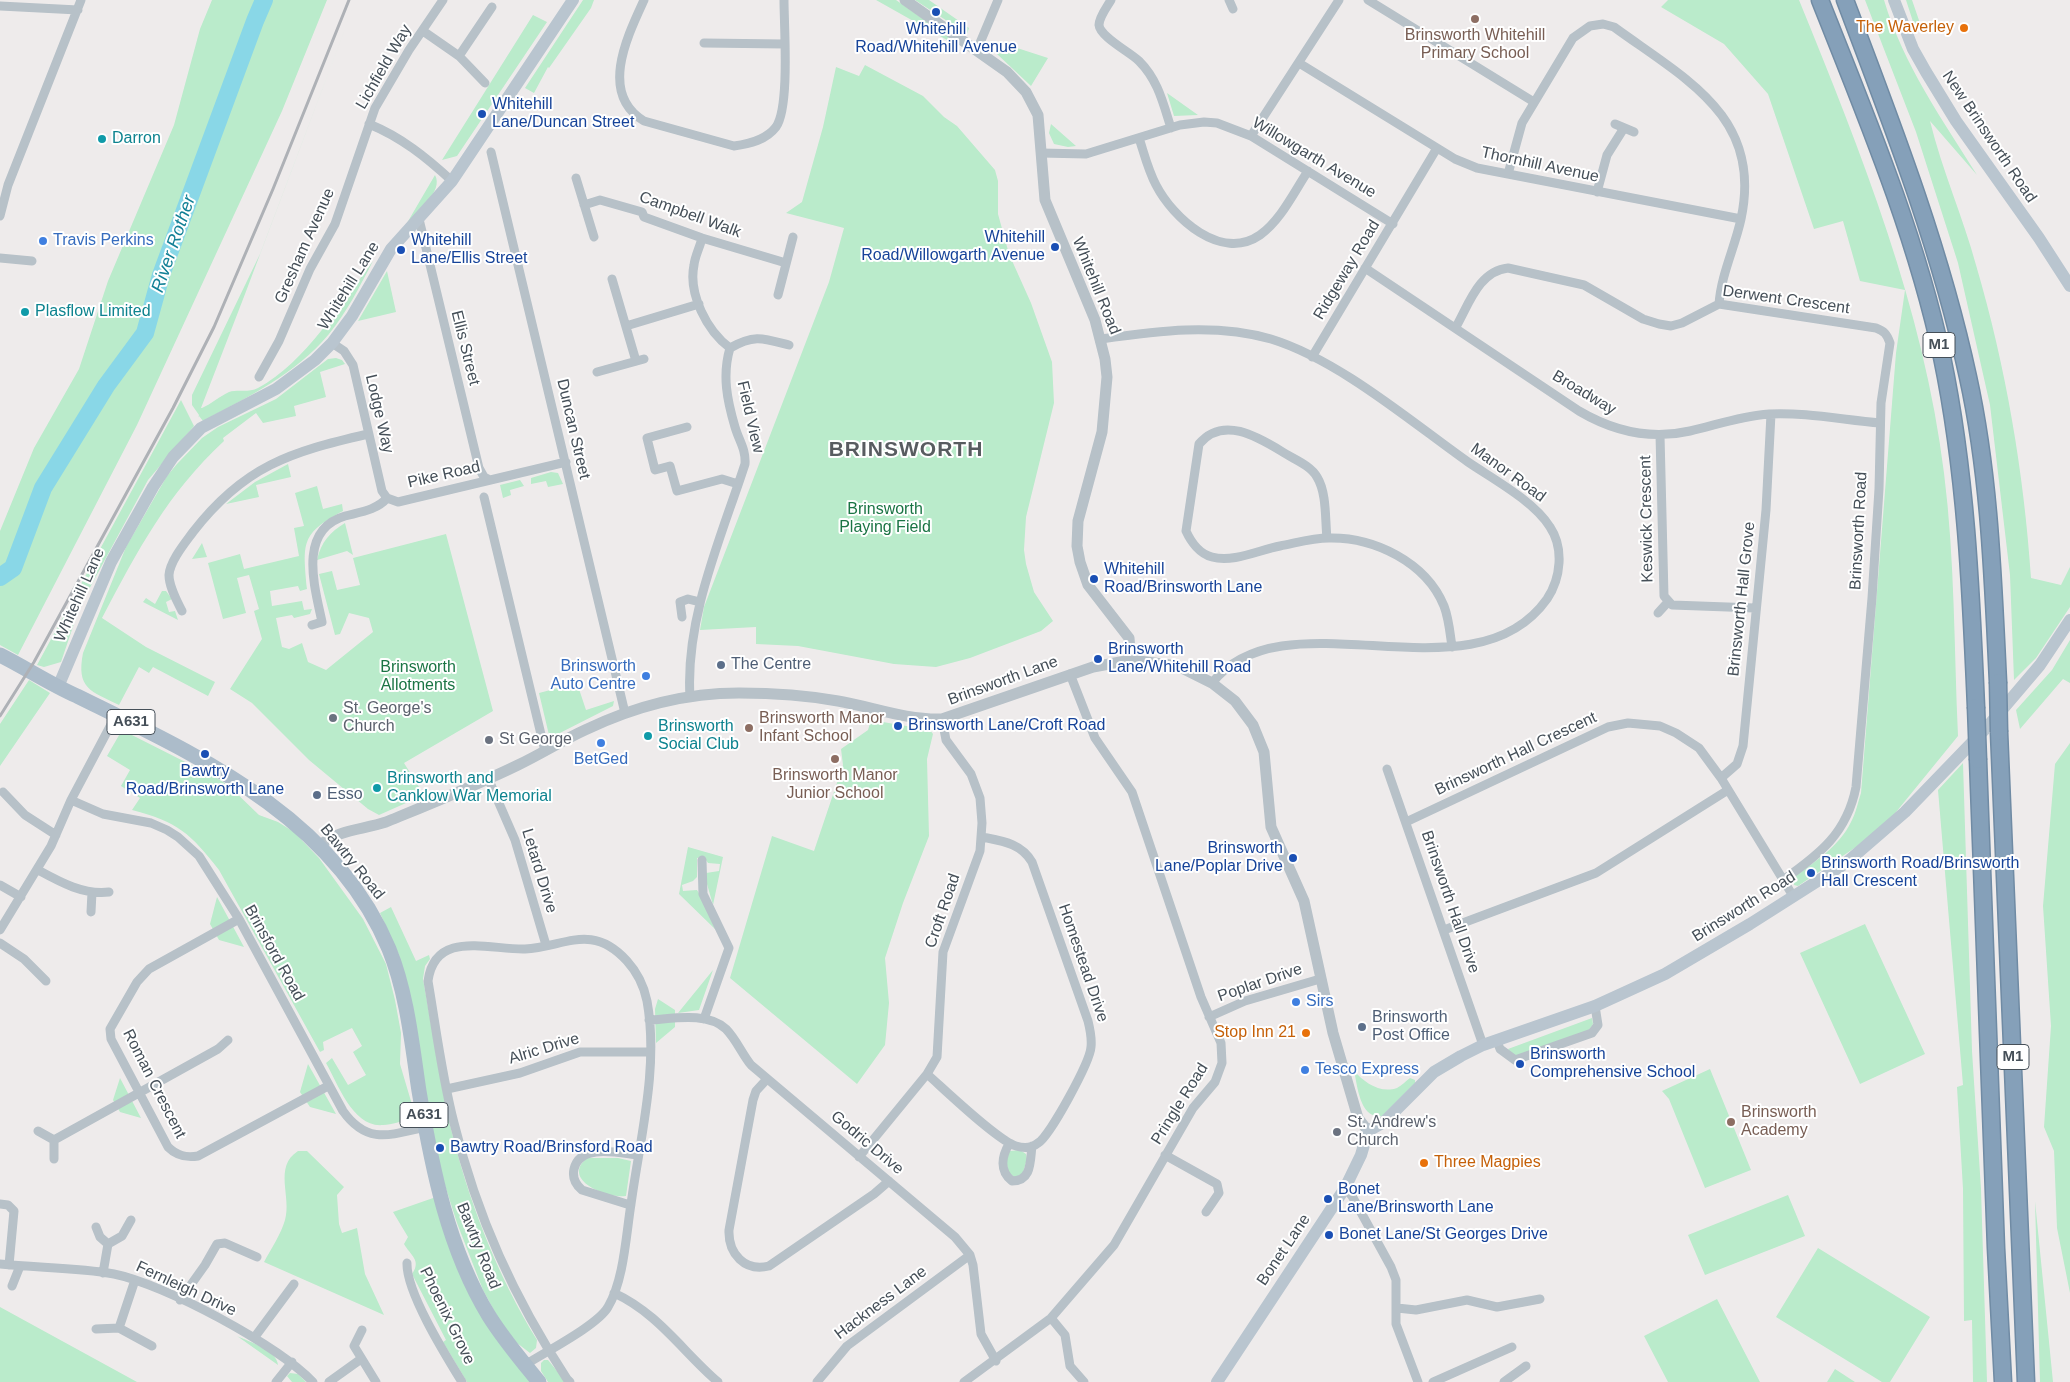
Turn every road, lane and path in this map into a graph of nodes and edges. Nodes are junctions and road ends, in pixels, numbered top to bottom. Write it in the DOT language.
graph roads {
  1 [pos="81,0"];
  2 [pos="442,0"];
  3 [pos="573,0"];
  4 [pos="644,0"];
  5 [pos="784,0"];
  6 [pos="905,0"];
  7 [pos="998,0"];
  8 [pos="1111,0"];
  9 [pos="1229,0"];
  10 [pos="1338,0"];
  11 [pos="1368,0"];
  12 [pos="1820,0"];
  13 [pos="1844,0"];
  14 [pos="1894,0"];
  15 [pos="0,6"];
  16 [pos="492,6"];
  17 [pos="1233,9"];
  18 [pos="78,10"];
  19 [pos="423,30"];
  20 [pos="704,43"];
  21 [pos="784,44"];
  22 [pos="978,50"];
  23 [pos="459,56"];
  24 [pos="1299,63"];
  25 [pos="485,83"];
  26 [pos="1534,102"];
  27 [pos="368,124"];
  28 [pos="1171,128"];
  29 [pos="1634,132"];
  30 [pos="1251,136"];
  31 [pos="1140,138"];
  32 [pos="1438,148"];
  33 [pos="492,152"];
  34 [pos="1042,153"];
  35 [pos="1308,171"];
  36 [pos="1508,174"];
  37 [pos="576,178"];
  38 [pos="452,181"];
  39 [pos="1597,192"];
  40 [pos="584,205"];
  41 [pos="0,216"];
  42 [pos="1741,218"];
  43 [pos="419,219"];
  44 [pos="1393,224"];
  45 [pos="594,237"];
  46 [pos="793,237"];
  47 [pos="702,238"];
  48 [pos="0,258"];
  49 [pos="32,261"];
  50 [pos="786,263"];
  51 [pos="1365,268"];
  52 [pos="612,279"];
  53 [pos="2070,286"];
  54 [pos="778,295"];
  55 [pos="700,304"];
  56 [pos="1719,304"];
  57 [pos="626,326"];
  58 [pos="1456,326"];
  59 [pos="1101,340"];
  60 [pos="332,343"];
  61 [pos="789,344"];
  62 [pos="730,348"];
  63 [pos="1312,357"];
  64 [pos="597,372"];
  65 [pos="260,377"];
  66 [pos="1771,414"];
  67 [pos="1880,424"];
  68 [pos="687,427"];
  69 [pos="368,434"];
  70 [pos="1660,435"];
  71 [pos="566,462"];
  72 [pos="490,480"];
  73 [pos="738,484"];
  74 [pos="484,497"];
  75 [pos="387,498"];
  76 [pos="1327,538"];
  77 [pos="700,602"];
  78 [pos="1668,602"];
  79 [pos="1755,608"];
  80 [pos="182,611"];
  81 [pos="1658,613"];
  82 [pos="682,618"];
  83 [pos="2070,620"];
  84 [pos="312,625"];
  85 [pos="1452,647"];
  86 [pos="0,655"];
  87 [pos="1131,660"];
  88 [pos="1070,674"];
  89 [pos="1212,683"];
  90 [pos="58,687"];
  91 [pos="690,697"];
  92 [pos="625,713"];
  93 [pos="116,714"];
  94 [pos="942,719"];
  95 [pos="545,751"];
  96 [pos="1387,769"];
  97 [pos="488,778"];
  98 [pos="1721,778"];
  99 [pos="1728,790"];
  100 [pos="2,792"];
  101 [pos="71,800"];
  102 [pos="1406,822"];
  103 [pos="56,835"];
  104 [pos="982,837"];
  105 [pos="319,846"];
  106 [pos="702,860"];
  107 [pos="38,870"];
  108 [pos="1783,880"];
  109 [pos="0,885"];
  110 [pos="92,892"];
  111 [pos="109,892"];
  112 [pos="1793,896"];
  113 [pos="20,897"];
  114 [pos="91,912"];
  115 [pos="238,918"];
  116 [pos="0,930"];
  117 [pos="1444,930"];
  118 [pos="0,943"];
  119 [pos="546,945"];
  120 [pos="1320,979"];
  121 [pos="46,981"];
  122 [pos="1595,1006"];
  123 [pos="1210,1017"];
  124 [pos="704,1019"];
  125 [pos="649,1020"];
  126 [pos="228,1040"];
  127 [pos="1497,1041"];
  128 [pos="1483,1045"];
  129 [pos="650,1052"];
  130 [pos="927,1074"];
  131 [pos="767,1079"];
  132 [pos="328,1086"];
  133 [pos="447,1089"];
  134 [pos="139,1094"];
  135 [pos="426,1127"];
  136 [pos="38,1131"];
  137 [pos="1368,1131"];
  138 [pos="54,1140"];
  139 [pos="1010,1144"];
  140 [pos="1032,1146"];
  141 [pos="638,1155"];
  142 [pos="1165,1155"];
  143 [pos="859,1157"];
  144 [pos="54,1159"];
  145 [pos="889,1181"];
  146 [pos="1345,1188"];
  147 [pos="0,1204"];
  148 [pos="630,1205"];
  149 [pos="1206,1212"];
  150 [pos="131,1220"];
  151 [pos="96,1227"];
  152 [pos="108,1244"];
  153 [pos="970,1255"];
  154 [pos="257,1257"];
  155 [pos="407,1262"];
  156 [pos="5,1265"];
  157 [pos="20,1266"];
  158 [pos="103,1273"];
  159 [pos="135,1280"];
  160 [pos="294,1284"];
  161 [pos="12,1286"];
  162 [pos="614,1293"];
  163 [pos="1540,1299"];
  164 [pos="180,1300"];
  165 [pos="1397,1308"];
  166 [pos="1051,1318"];
  167 [pos="119,1328"];
  168 [pos="96,1329"];
  169 [pos="362,1330"];
  170 [pos="254,1338"];
  171 [pos="152,1346"];
  172 [pos="1512,1347"];
  173 [pos="548,1350"];
  174 [pos="361,1359"];
  175 [pos="996,1361"];
  176 [pos="292,1362"];
  177 [pos="525,1365"];
  178 [pos="1526,1366"];
  179 [pos="276,1382"];
  180 [pos="313,1382"];
  181 [pos="329,1382"];
  182 [pos="376,1382"];
  183 [pos="462,1382"];
  184 [pos="539,1382"];
  185 [pos="570,1382"];
  186 [pos="718,1382"];
  187 [pos="817,1382"];
  188 [pos="964,1382"];
  189 [pos="1084,1382"];
  190 [pos="1217,1382"];
  191 [pos="1418,1382"];
  192 [pos="1433,1382"];
  193 [pos="1504,1382"];
  194 [pos="2003,1382"];
  195 [pos="2026,1382"];
  1 -- 18 [label="street"];
  2 -- 19 [label="street, Lichfield Way"];
  3 -- 38 [label="main road, Whitehill Lane"];
  4 -- 21 [label="street"];
  5 -- 21 [label="street"];
  6 -- 22 [label="street, Whitehill Road"];
  7 -- 22 [label="street"];
  8 -- 28 [label="street"];
  9 -- 17 [label="street"];
  10 -- 24 [label="street"];
  11 -- 26 [label="street"];
  12 -- 194 [label="highway, M1, bridge"];
  13 -- 195 [label="highway, M1, bridge"];
  14 -- 53 [label="main road, New Brinsworth Road"];
  15 -- 18 [label="street"];
  16 -- 23 [label="street"];
  18 -- 41 [label="street"];
  19 -- 23 [label="street"];
  19 -- 27 [label="street, Lichfield Way"];
  20 -- 21 [label="street"];
  22 -- 34 [label="street, Whitehill Road"];
  23 -- 25 [label="street"];
  24 -- 30 [label="street"];
  24 -- 32 [label="street, Thornhill Avenue"];
  26 -- 36 [label="street"];
  26 -- 42 [label="street"];
  27 -- 38 [label="street"];
  27 -- 65 [label="street, Gresham Avenue"];
  28 -- 30 [label="street, Willowgarth Avenue"];
  28 -- 31 [label="street, Willowgarth Avenue"];
  29 -- 39 [label="street"];
  30 -- 35 [label="street, Willowgarth Avenue"];
  31 -- 34 [label="street, Willowgarth Avenue"];
  31 -- 35 [label="street"];
  32 -- 36 [label="street, Thornhill Avenue"];
  32 -- 44 [label="street, Ridgeway Road"];
  33 -- 71 [label="street, Duncan Street"];
  34 -- 59 [label="street, Whitehill Road"];
  35 -- 44 [label="street, Willowgarth Avenue"];
  36 -- 39 [label="street, Thornhill Avenue"];
  37 -- 40 [label="street"];
  38 -- 43 [label="main road, Whitehill Lane"];
  39 -- 42 [label="street, Thornhill Avenue"];
  40 -- 45 [label="street"];
  40 -- 47 [label="street, Campbell Walk"];
  42 -- 56 [label="street"];
  43 -- 60 [label="main road, Whitehill Lane"];
  43 -- 72 [label="street, Ellis Street"];
  44 -- 51 [label="street, Ridgeway Road"];
  46 -- 50 [label="street"];
  47 -- 50 [label="street, Campbell Walk"];
  47 -- 55 [label="street"];
  48 -- 49 [label="street"];
  50 -- 54 [label="street"];
  51 -- 58 [label="street, Broadway"];
  51 -- 63 [label="street, Ridgeway Road"];
  52 -- 57 [label="street"];
  55 -- 57 [label="street"];
  55 -- 62 [label="street"];
  56 -- 58 [label="street, Derwent Crescent"];
  56 -- 67 [label="street, Derwent Crescent"];
  57 -- 64 [label="street"];
  58 -- 70 [label="street, Broadway"];
  59 -- 63 [label="street, Manor Road"];
  59 -- 87 [label="street, Whitehill Road"];
  60 -- 69 [label="street, Lodge Way"];
  60 -- 90 [label="main road, Whitehill Lane"];
  61 -- 62 [label="street"];
  62 -- 73 [label="street, Field View"];
  63 -- 85 [label="street, Manor Road"];
  66 -- 67 [label="street, Broadway"];
  66 -- 70 [label="street, Broadway"];
  66 -- 79 [label="street, Brinsworth Hall Grove"];
  67 -- 108 [label="street, Brinsworth Road"];
  68 -- 73 [label="street"];
  69 -- 75 [label="street, Lodge Way"];
  69 -- 80 [label="street"];
  70 -- 78 [label="street, Keswick Crescent"];
  71 -- 72 [label="street, Pike Road"];
  71 -- 92 [label="street, Duncan Street"];
  72 -- 75 [label="street, Pike Road"];
  73 -- 77 [label="street, Field View"];
  74 -- 95 [label="street"];
  75 -- 84 [label="street, Pike Road"];
  76 -- 76 [label="street"];
  76 -- 85 [label="street"];
  77 -- 82 [label="street"];
  77 -- 91 [label="street, Field View"];
  78 -- 79 [label="street, Keswick Crescent"];
  78 -- 81 [label="street, Keswick Crescent"];
  79 -- 98 [label="street, Brinsworth Hall Grove"];
  83 -- 112 [label="main road, Brinsworth Road"];
  85 -- 89 [label="street, Manor Road"];
  86 -- 90 [label="main road, Bawtry Road / A631"];
  87 -- 88 [label="street, Brinsworth Lane"];
  87 -- 89 [label="street, Brinsworth Lane"];
  88 -- 94 [label="street, Brinsworth Lane"];
  88 -- 123 [label="street, Pringle Road"];
  89 -- 120 [label="street, Brinsworth Lane"];
  90 -- 93 [label="main road, Bawtry Road / A631"];
  91 -- 92 [label="street, Brinsworth Lane"];
  91 -- 94 [label="street, Brinsworth Lane"];
  92 -- 95 [label="street, Brinsworth Lane"];
  93 -- 101 [label="street"];
  93 -- 105 [label="main road, Bawtry Road / A631"];
  94 -- 104 [label="street, Croft Road"];
  95 -- 97 [label="street, Brinsworth Lane"];
  96 -- 102 [label="street, Brinsworth Hall Drive"];
  97 -- 105 [label="street, Brinsworth Lane"];
  97 -- 119 [label="street, Letard Drive"];
  98 -- 99 [label="street, Brinsworth Hall Crescent"];
  98 -- 102 [label="street, Brinsworth Hall Crescent"];
  99 -- 108 [label="street, Brinsworth Hall Crescent"];
  99 -- 117 [label="street"];
  100 -- 103 [label="street"];
  101 -- 103 [label="street"];
  101 -- 115 [label="street, Brinsford Road"];
  102 -- 117 [label="street, Brinsworth Hall Drive"];
  103 -- 107 [label="street"];
  104 -- 130 [label="street, Croft Road"];
  104 -- 140 [label="street, Homestead Drive"];
  105 -- 135 [label="main road, Bawtry Road / A631"];
  106 -- 124 [label="street"];
  107 -- 110 [label="street"];
  107 -- 113 [label="street"];
  108 -- 112 [label="street, Brinsworth Hall Crescent"];
  109 -- 113 [label="street"];
  110 -- 111 [label="street"];
  110 -- 114 [label="street"];
  112 -- 122 [label="main road, Brinsworth Road"];
  113 -- 116 [label="street"];
  115 -- 132 [label="street, Brinsford Road"];
  115 -- 134 [label="street, Roman Crescent"];
  117 -- 128 [label="street, Brinsworth Hall Drive"];
  118 -- 121 [label="street"];
  119 -- 125 [label="street"];
  119 -- 133 [label="street, Bawtry Road"];
  120 -- 123 [label="street, Poplar Drive"];
  120 -- 137 [label="street, Brinsworth Lane"];
  122 -- 127 [label="main road, Brinsworth Road"];
  122 -- 127 [label="street"];
  123 -- 142 [label="street, Pringle Road"];
  124 -- 125 [label="street, Godric Drive"];
  124 -- 131 [label="street, Godric Drive"];
  125 -- 129 [label="street"];
  126 -- 134 [label="street"];
  127 -- 128 [label="main road, Brinsworth Road"];
  128 -- 137 [label="main road, Brinsworth Road"];
  129 -- 133 [label="street, Alric Drive"];
  129 -- 141 [label="street"];
  130 -- 139 [label="street"];
  130 -- 143 [label="street, Croft Road"];
  131 -- 143 [label="street, Godric Drive"];
  131 -- 145 [label="street"];
  132 -- 134 [label="street, Roman Crescent"];
  132 -- 135 [label="street, Brinsford Road"];
  133 -- 173 [label="street, Bawtry Road"];
  134 -- 138 [label="street"];
  135 -- 177 [label="main road, Bawtry Road / A631"];
  136 -- 138 [label="street"];
  137 -- 146 [label="main road, Bonet Lane"];
  138 -- 144 [label="street"];
  139 -- 140 [label="street"];
  139 -- 140 [label="street"];
  141 -- 148 [label="street"];
  141 -- 148 [label="street"];
  142 -- 149 [label="street"];
  142 -- 166 [label="street, Pringle Road"];
  143 -- 145 [label="street, Godric Drive"];
  145 -- 153 [label="street, Godric Drive"];
  146 -- 165 [label="street"];
  146 -- 190 [label="main road, Bonet Lane"];
  147 -- 156 [label="street"];
  148 -- 162 [label="street"];
  150 -- 152 [label="street"];
  151 -- 152 [label="street"];
  152 -- 158 [label="street"];
  153 -- 175 [label="street, Godric Drive"];
  153 -- 187 [label="street, Hackness Lane"];
  154 -- 164 [label="street"];
  155 -- 183 [label="street, Phoenix Grove"];
  156 -- 157 [label="street, Fernleigh Drive"];
  157 -- 158 [label="street, Fernleigh Drive"];
  157 -- 161 [label="street"];
  158 -- 159 [label="street, Fernleigh Drive"];
  159 -- 164 [label="street, Fernleigh Drive"];
  159 -- 167 [label="street"];
  160 -- 170 [label="street"];
  162 -- 173 [label="street"];
  162 -- 186 [label="street"];
  163 -- 165 [label="street"];
  164 -- 170 [label="street, Fernleigh Drive"];
  165 -- 191 [label="street"];
  166 -- 175 [label="street, Pringle Road"];
  166 -- 189 [label="street"];
  167 -- 168 [label="street"];
  167 -- 171 [label="street"];
  169 -- 174 [label="street"];
  170 -- 176 [label="street, Fernleigh Drive"];
  172 -- 192 [label="street"];
  173 -- 177 [label="street"];
  173 -- 185 [label="street, Bawtry Road"];
  174 -- 181 [label="street"];
  174 -- 182 [label="street"];
  175 -- 188 [label="street, Pringle Road"];
  176 -- 179 [label="street"];
  176 -- 180 [label="street, Fernleigh Drive"];
  177 -- 184 [label="main road, Bawtry Road / A631"];
  178 -- 193 [label="street"];
}
